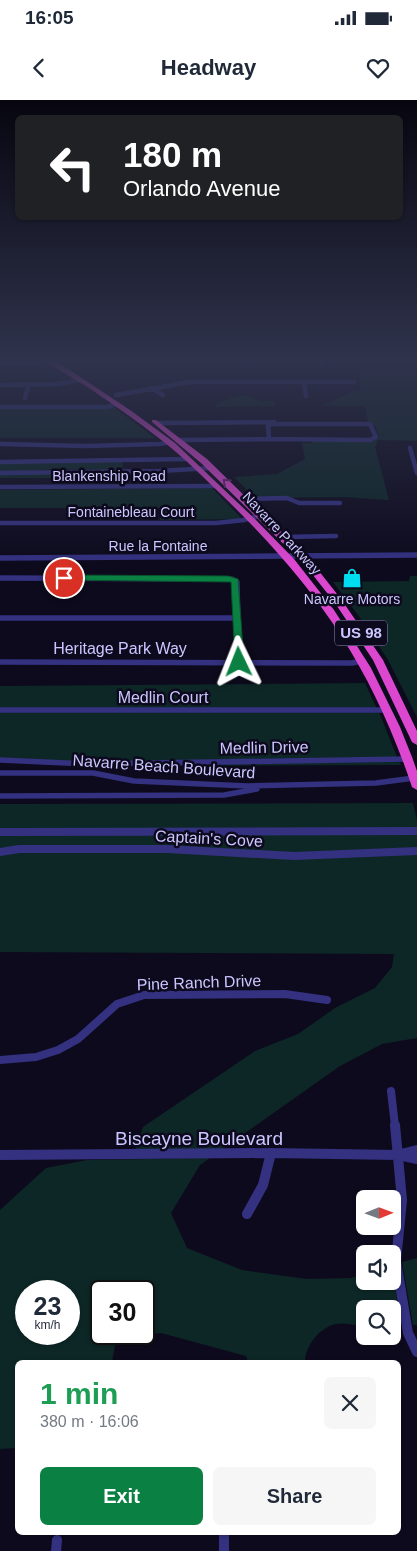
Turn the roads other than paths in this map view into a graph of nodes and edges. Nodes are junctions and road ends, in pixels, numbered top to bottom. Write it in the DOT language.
graph roads {
  1 [pos="151,429"];
  2 [pos="165,429"];
  3 [pos="268,429"];
  4 [pos="373,429"];
  5 [pos="269,439"];
  6 [pos="180,440"];
  7 [pos="169,442"];
  8 [pos="0,444"];
  9 [pos="410,448"];
  10 [pos="188,460"];
  11 [pos="0,462"];
  12 [pos="212,468"];
  13 [pos="199,470"];
  14 [pos="417,472"];
  15 [pos="0,473"];
  16 [pos="217,486"];
  17 [pos="0,488"];
  18 [pos="245,499"];
  19 [pos="340,503"];
  20 [pos="261,515"];
  21 [pos="250,518"];
  22 [pos="0,523"];
  23 [pos="336,536"];
  24 [pos="284,537"];
  25 [pos="278,547"];
  26 [pos="301,555"];
  27 [pos="417,555"];
  28 [pos="256,557"];
  29 [pos="288,557"];
  30 [pos="0,558"];
  31 [pos="0,578"];
  32 [pos="0,618"];
  33 [pos="238,618"];
  34 [pos="363,636"];
  35 [pos="362,661"];
  36 [pos="0,662"];
  37 [pos="239,662"];
  38 [pos="0,710"];
  39 [pos="386,710"];
  40 [pos="417,741"];
  41 [pos="408,759"];
  42 [pos="0,760"];
  43 [pos="0,774"];
  44 [pos="416,782"];
  45 [pos="267,786"];
  46 [pos="0,796"];
  47 [pos="417,831"];
  48 [pos="0,832"];
  49 [pos="417,851"];
  50 [pos="0,852"];
  51 [pos="327,1000"];
  52 [pos="0,1060"];
  53 [pos="391,1091"];
  54 [pos="417,1150"];
  55 [pos="271,1153"];
  56 [pos="0,1155"];
  57 [pos="399,1155"];
  58 [pos="417,1159"];
  59 [pos="247,1214"];
  60 [pos="417,1352"];
  61 [pos="224,1535"];
  62 [pos="224,1551"];
  1 -- 7 [label="highway, Navarre Parkway / US 98"];
  2 -- 6 [label="highway, Navarre Parkway / US 98"];
  3 -- 5 [label="street"];
  4 -- 5 [label="street"];
  5 -- 6 [label="street"];
  6 -- 12 [label="highway, Navarre Parkway / US 98"];
  7 -- 8 [label="street"];
  7 -- 10 [label="highway, Navarre Parkway / US 98"];
  9 -- 14 [label="street"];
  10 -- 11 [label="street"];
  10 -- 13 [label="highway, Navarre Parkway / US 98"];
  12 -- 13 [label="street"];
  18 -- 12 [label="highway, Navarre Parkway / US 98, one-way"];
  13 -- 15 [label="street"];
  13 -- 16 [label="highway, Navarre Parkway / US 98"];
  16 -- 17 [label="street, Blankenship Road"];
  16 -- 21 [label="highway, Navarre Parkway / US 98"];
  18 -- 19 [label="street"];
  18 -- 20 [label="highway, Navarre Parkway / US 98"];
  20 -- 21 [label="street, Fontainebleau Court"];
  20 -- 24 [label="highway, Navarre Parkway / US 98"];
  21 -- 22 [label="street, Fontainebleau Court"];
  21 -- 25 [label="highway, Navarre Parkway / US 98"];
  23 -- 24 [label="street"];
  24 -- 26 [label="highway, Navarre Parkway / US 98"];
  25 -- 28 [label="street, Rue la Fontaine"];
  25 -- 29 [label="highway, Navarre Parkway / US 98"];
  26 -- 27 [label="street, Rue la Fontaine"];
  26 -- 29 [label="street, Rue la Fontaine"];
  26 -- 34 [label="highway, Navarre Parkway / US 98"];
  28 -- 29 [label="street, Rue la Fontaine"];
  28 -- 30 [label="street, Rue la Fontaine"];
  29 -- 35 [label="highway, Navarre Parkway / US 98"];
  31 -- 33 [label="street"];
  32 -- 33 [label="street"];
  33 -- 37 [label="street"];
  34 -- 35 [label="highway"];
  34 -- 40 [label="highway, Navarre Parkway / US 98"];
  35 -- 37 [label="street, Heritage Park Way"];
  35 -- 39 [label="highway, Navarre Parkway / US 98"];
  35 -- 40 [label="highway"];
  36 -- 37 [label="street, Heritage Park Way"];
  38 -- 39 [label="street, Medlin Court"];
  39 -- 41 [label="highway, Navarre Parkway / US 98"];
  41 -- 42 [label="street, Medlin Drive"];
  41 -- 44 [label="highway, Navarre Parkway / US 98"];
  43 -- 45 [label="street, Navarre Beach Boulevard"];
  44 -- 45 [label="street"];
  45 -- 46 [label="street, Navarre Beach Boulevard"];
  47 -- 48 [label="street"];
  49 -- 50 [label="street, Captain's Cove"];
  51 -- 52 [label="street, Pine Ranch Drive"];
  53 -- 57 [label="street"];
  54 -- 57 [label="street, Biscayne Boulevard"];
  55 -- 56 [label="street, Biscayne Boulevard"];
  55 -- 57 [label="street, Biscayne Boulevard"];
  55 -- 59 [label="street"];
  57 -- 58 [label="street, Biscayne Boulevard"];
  57 -- 60 [label="street"];
  61 -- 62 [label="street"];
}
